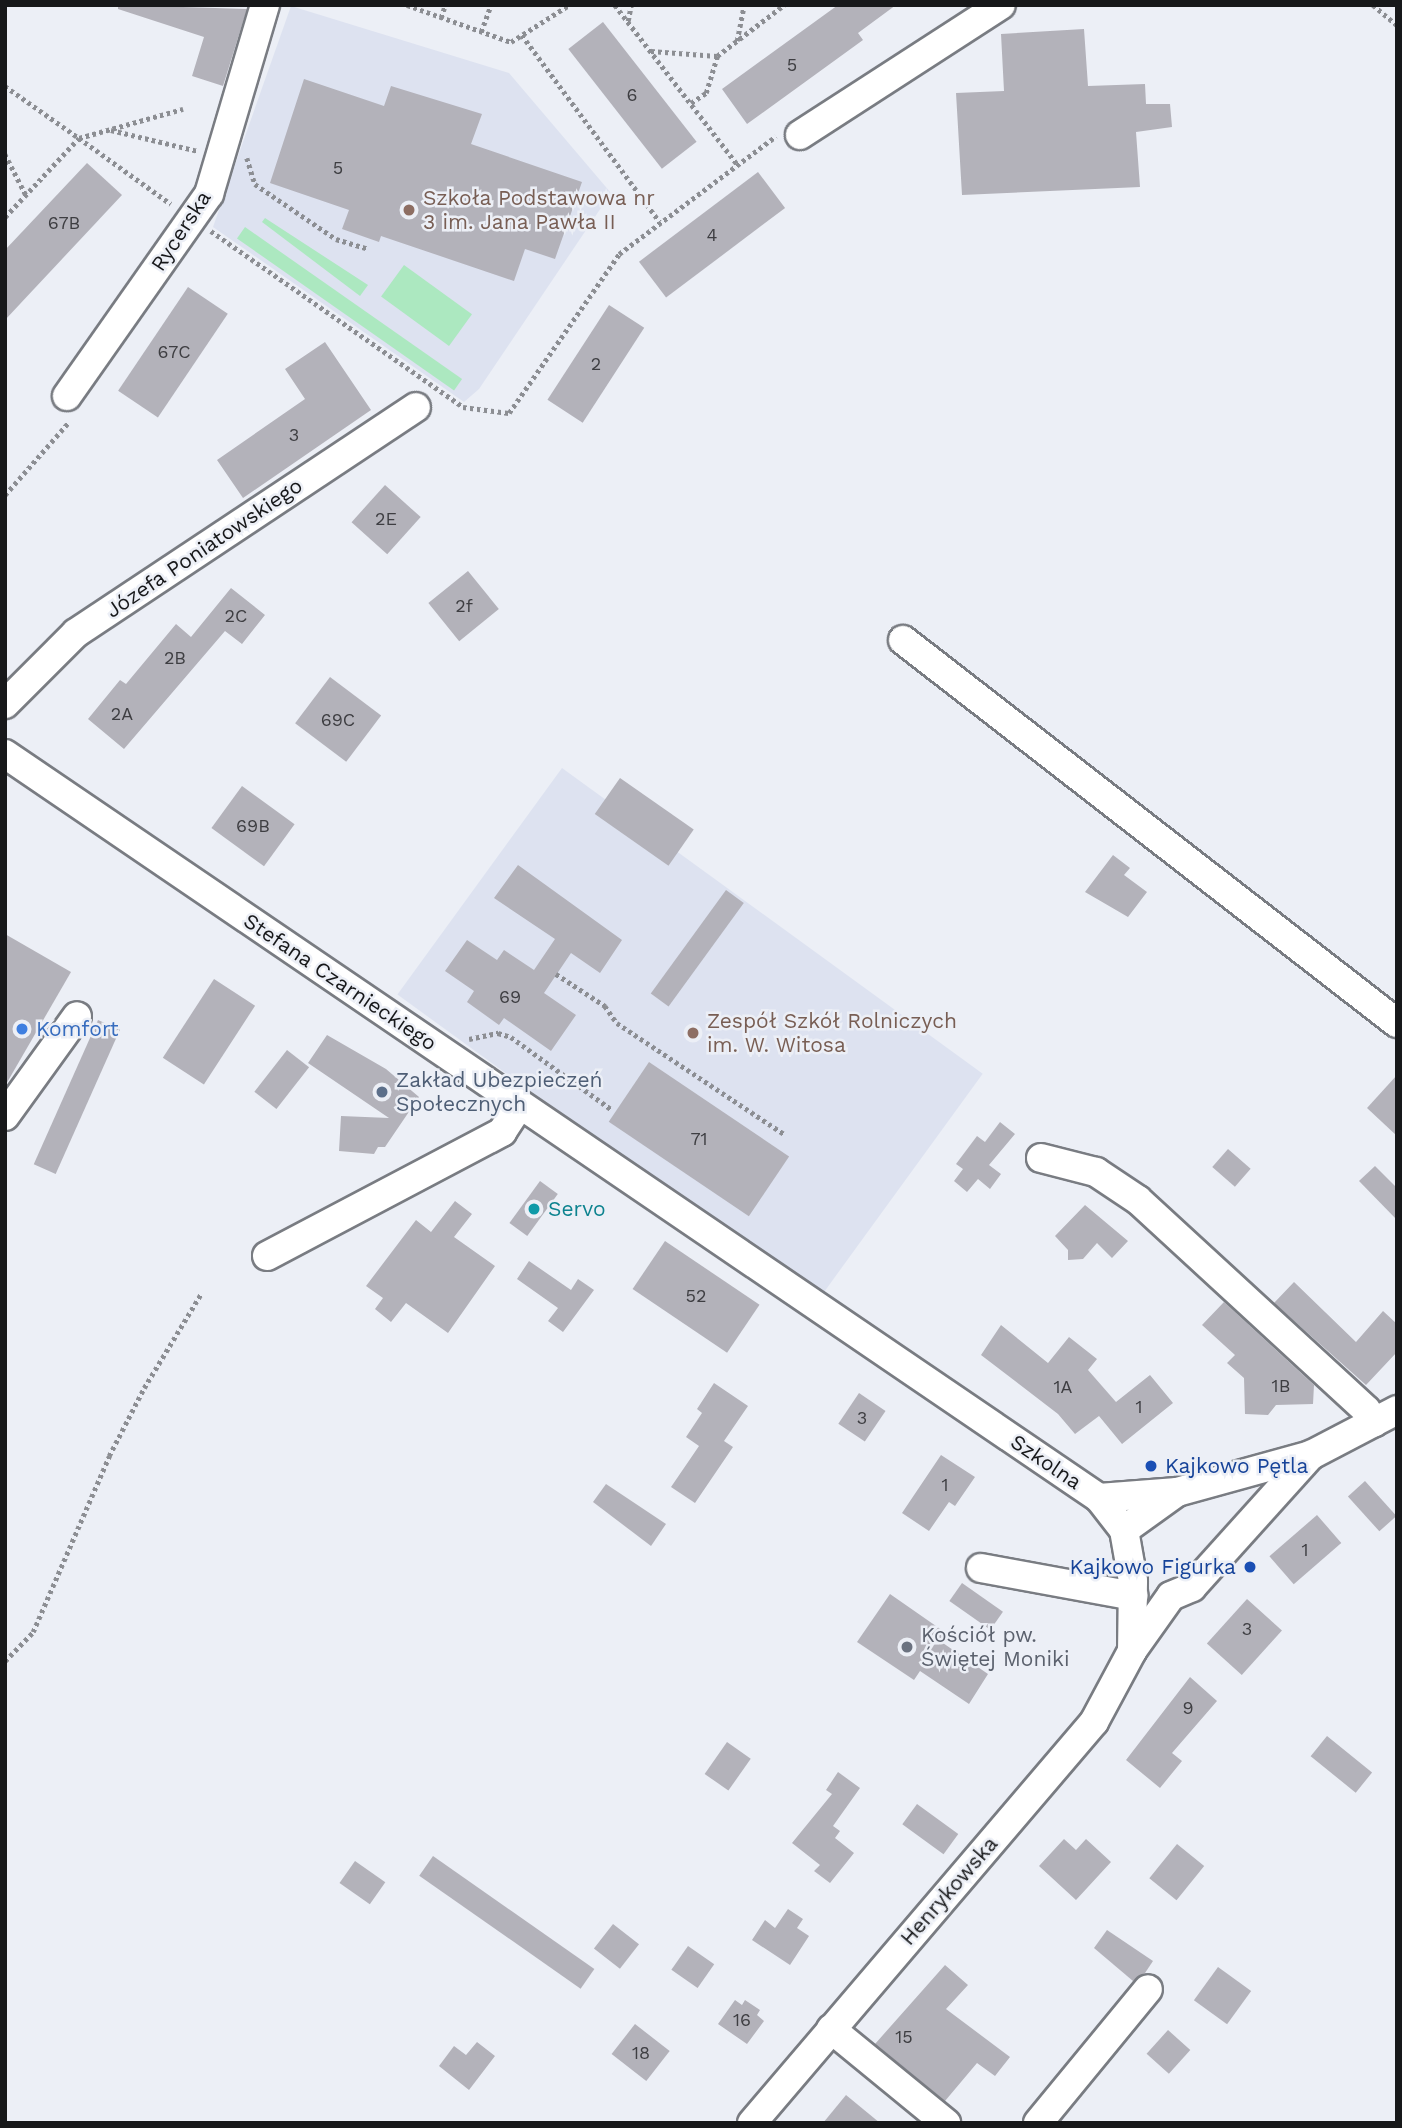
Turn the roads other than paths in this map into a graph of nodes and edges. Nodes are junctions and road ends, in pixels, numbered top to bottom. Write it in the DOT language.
graph roads {
  1 [pos="265,5"];
  2 [pos="1002,5"];
  3 [pos="794,132"];
  4 [pos="71,406"];
  5 [pos="416,407"];
  6 [pos="903,640"];
  7 [pos="5,705"];
  8 [pos="5,754"];
  9 [pos="77,1016"];
  10 [pos="1397,1023"];
  11 [pos="519,1106"];
  12 [pos="5,1116"];
  13 [pos="1041,1158"];
  14 [pos="267,1256"];
  15 [pos="812,1306"];
  16 [pos="1385,1417"];
  17 [pos="1311,1455"];
  18 [pos="1244,1470"];
  19 [pos="1177,1492"];
  20 [pos="1099,1497"];
  21 [pos="1262,1511"];
  22 [pos="1124,1530"];
  23 [pos="981,1568"];
  24 [pos="1133,1588"];
  25 [pos="1171,1596"];
  26 [pos="1132,1651"];
  27 [pos="1148,1989"];
  28 [pos="831,2029"];
  29 [pos="752,2123"];
  30 [pos="946,2123"];
  31 [pos="1038,2123"];
  1 -- 4 [label="street, Rycerska"];
  2 -- 3 [label="street"];
  5 -- 7 [label="street, Józefa Poniatowskiego"];
  6 -- 10 [label="street"];
  8 -- 11 [label="street, Stefana Czarnieckiego"];
  9 -- 12 [label="street"];
  11 -- 14 [label="street"];
  11 -- 15 [label="street, Stefana Czarnieckiego"];
  13 -- 16 [label="street"];
  15 -- 20 [label="street, Szkolna"];
  16 -- 17 [label="street"];
  17 -- 18 [label="street, Szkolna"];
  17 -- 21 [label="street, Henrykowska"];
  18 -- 19 [label="street, Szkolna"];
  18 -- 21 [label="street"];
  19 -- 20 [label="street, Szkolna"];
  19 -- 22 [label="street"];
  20 -- 22 [label="street, Henrykowska"];
  21 -- 25 [label="street, Henrykowska"];
  22 -- 24 [label="street, Henrykowska"];
  23 -- 24 [label="street"];
  24 -- 25 [label="street"];
  24 -- 26 [label="street, Henrykowska"];
  25 -- 26 [label="street, Henrykowska"];
  26 -- 28 [label="street, Henrykowska"];
  27 -- 31 [label="street"];
  28 -- 29 [label="street, Henrykowska"];
  28 -- 30 [label="street"];
}
